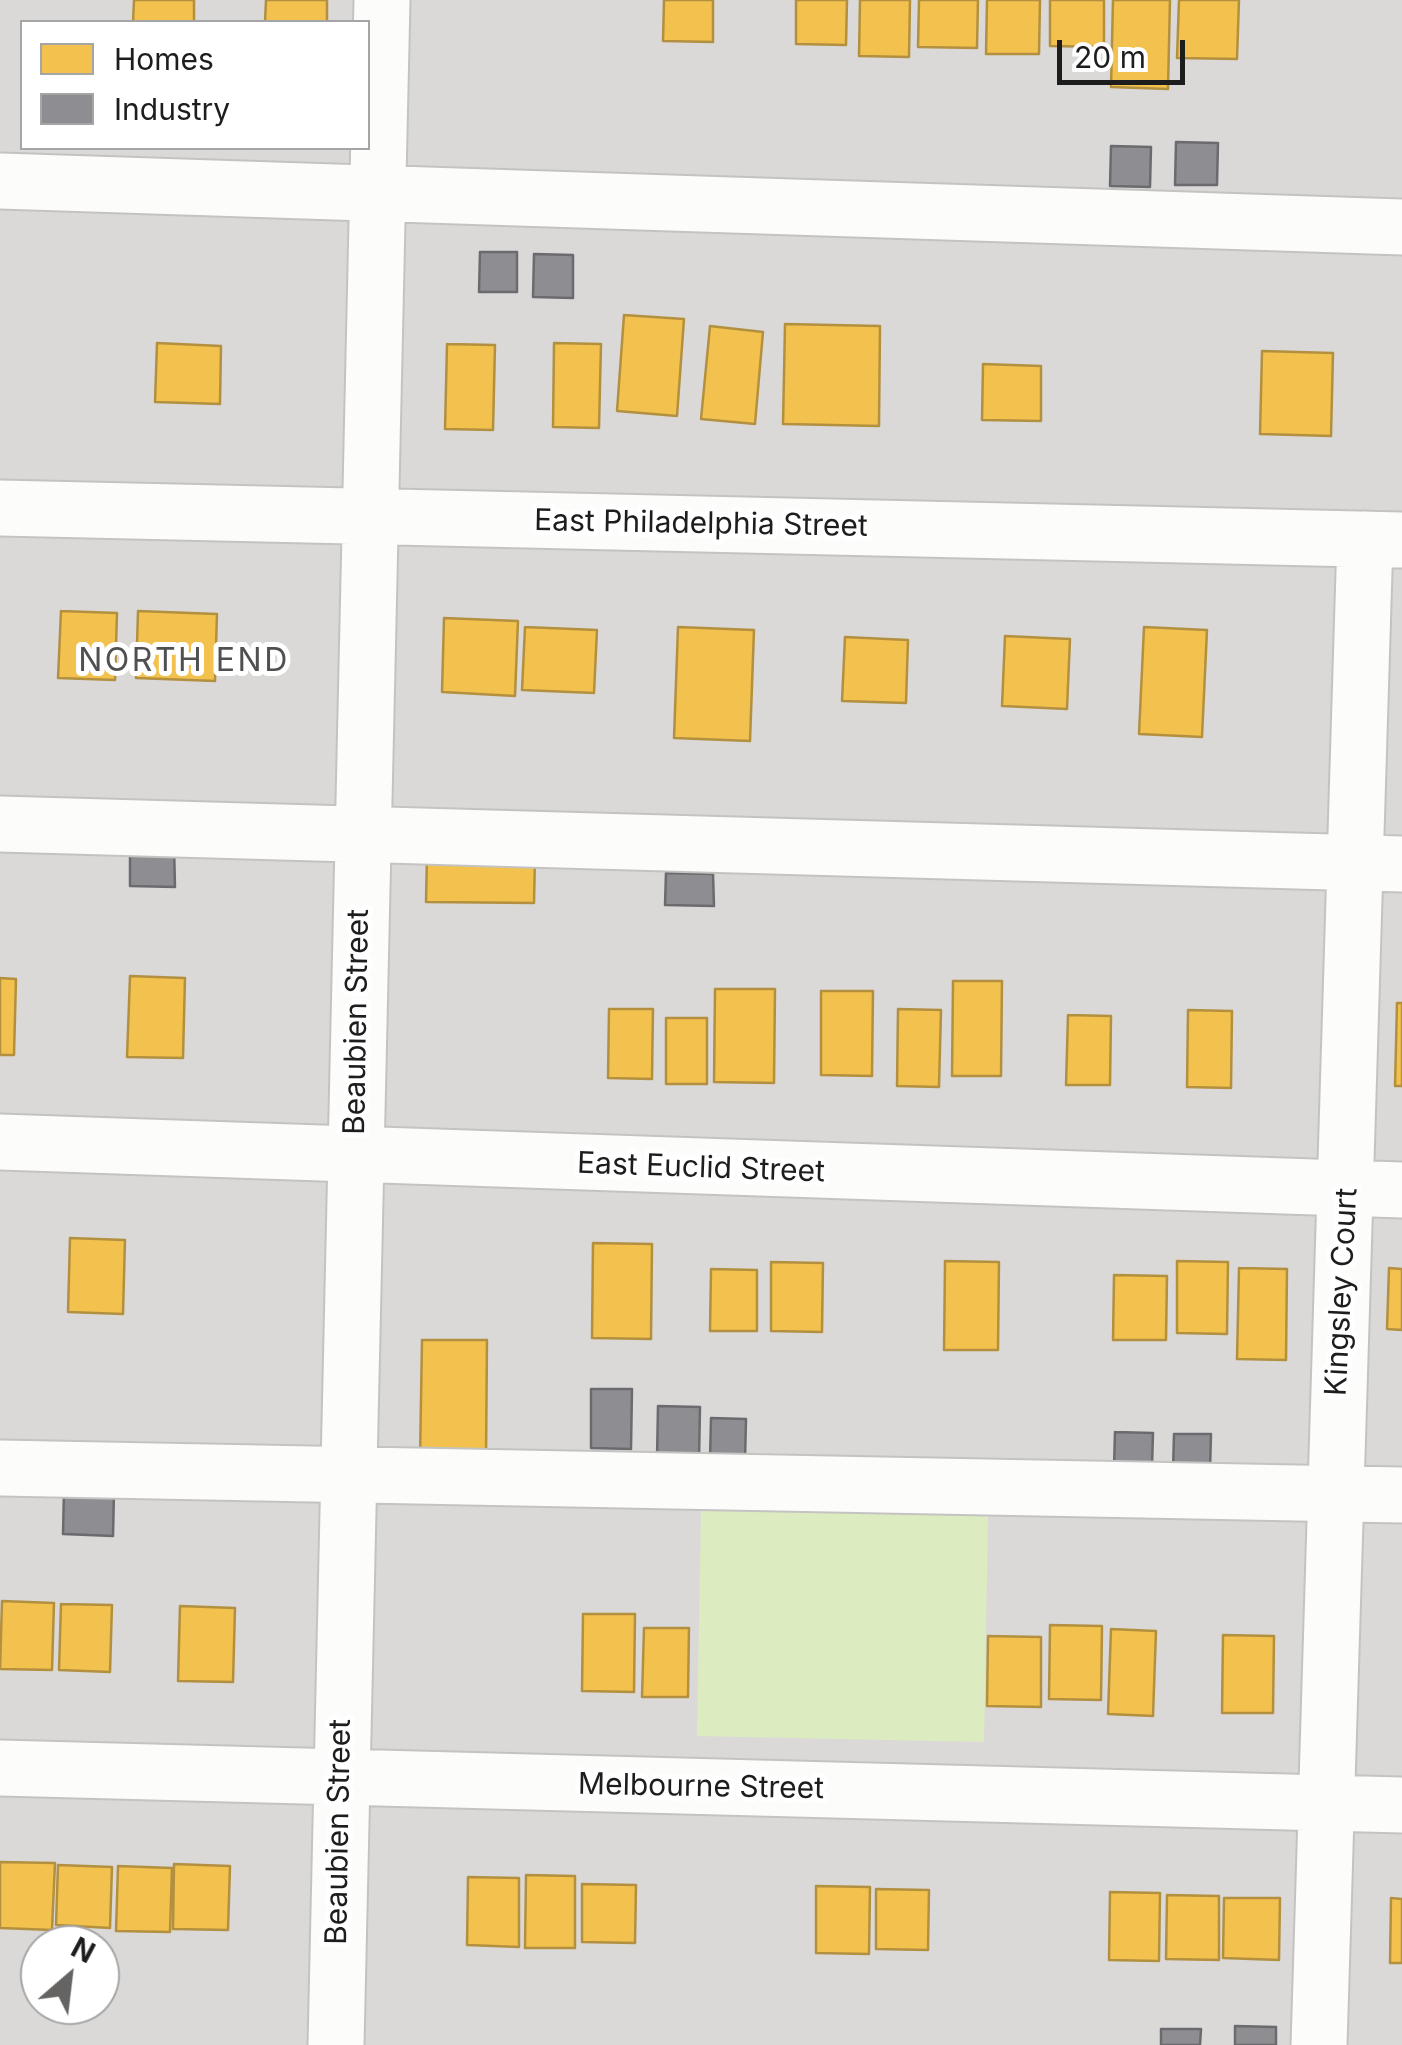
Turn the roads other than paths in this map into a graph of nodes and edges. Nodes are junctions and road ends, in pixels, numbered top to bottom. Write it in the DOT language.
graph roads {
  1 [pos="382,0"];
  2 [pos="0,181"];
  3 [pos="378,192"];
  4 [pos="1402,227"];
  5 [pos="0,508"];
  6 [pos="369,516"];
  7 [pos="1384,540"];
  8 [pos="0,824"];
  9 [pos="362,836"];
  10 [pos="1379,864"];
  11 [pos="0,1142"];
  12 [pos="354,1156"];
  13 [pos="1347,1190"];
  14 [pos="1402,1190"];
  15 [pos="0,1468"];
  16 [pos="346,1477"];
  17 [pos="1333,1493"];
  18 [pos="1402,1495"];
  19 [pos="0,1768"];
  20 [pos="340,1778"];
  21 [pos="1324,1803"];
  22 [pos="1402,1805"];
  23 [pos="336,2045"];
  24 [pos="1319,2045"];
  1 -- 3 [label="street, Beaubien Street"];
  2 -- 3 [label="street"];
  3 -- 4 [label="street"];
  3 -- 6 [label="street, Beaubien Street"];
  5 -- 6 [label="street, East Philadelphia Street"];
  6 -- 7 [label="street, East Philadelphia Street"];
  6 -- 9 [label="street, Beaubien Street"];
  7 -- 10 [label="street, Kingsley Court"];
  8 -- 9 [label="street"];
  9 -- 10 [label="street"];
  9 -- 12 [label="street, Beaubien Street"];
  10 -- 13 [label="street, Kingsley Court"];
  11 -- 12 [label="street, East Euclid Street"];
  12 -- 13 [label="street, East Euclid Street"];
  12 -- 16 [label="street, Beaubien Street"];
  13 -- 14 [label="street, East Euclid Street"];
  13 -- 17 [label="street, Kingsley Court"];
  15 -- 16 [label="street"];
  16 -- 17 [label="street"];
  16 -- 20 [label="street, Beaubien Street"];
  17 -- 18 [label="street"];
  17 -- 21 [label="street, Kingsley Court"];
  19 -- 20 [label="street, Melbourne Street"];
  20 -- 21 [label="street, Melbourne Street"];
  20 -- 23 [label="street, Beaubien Street"];
  21 -- 22 [label="street, Melbourne Street"];
  21 -- 24 [label="street, Kingsley Court"];
}
